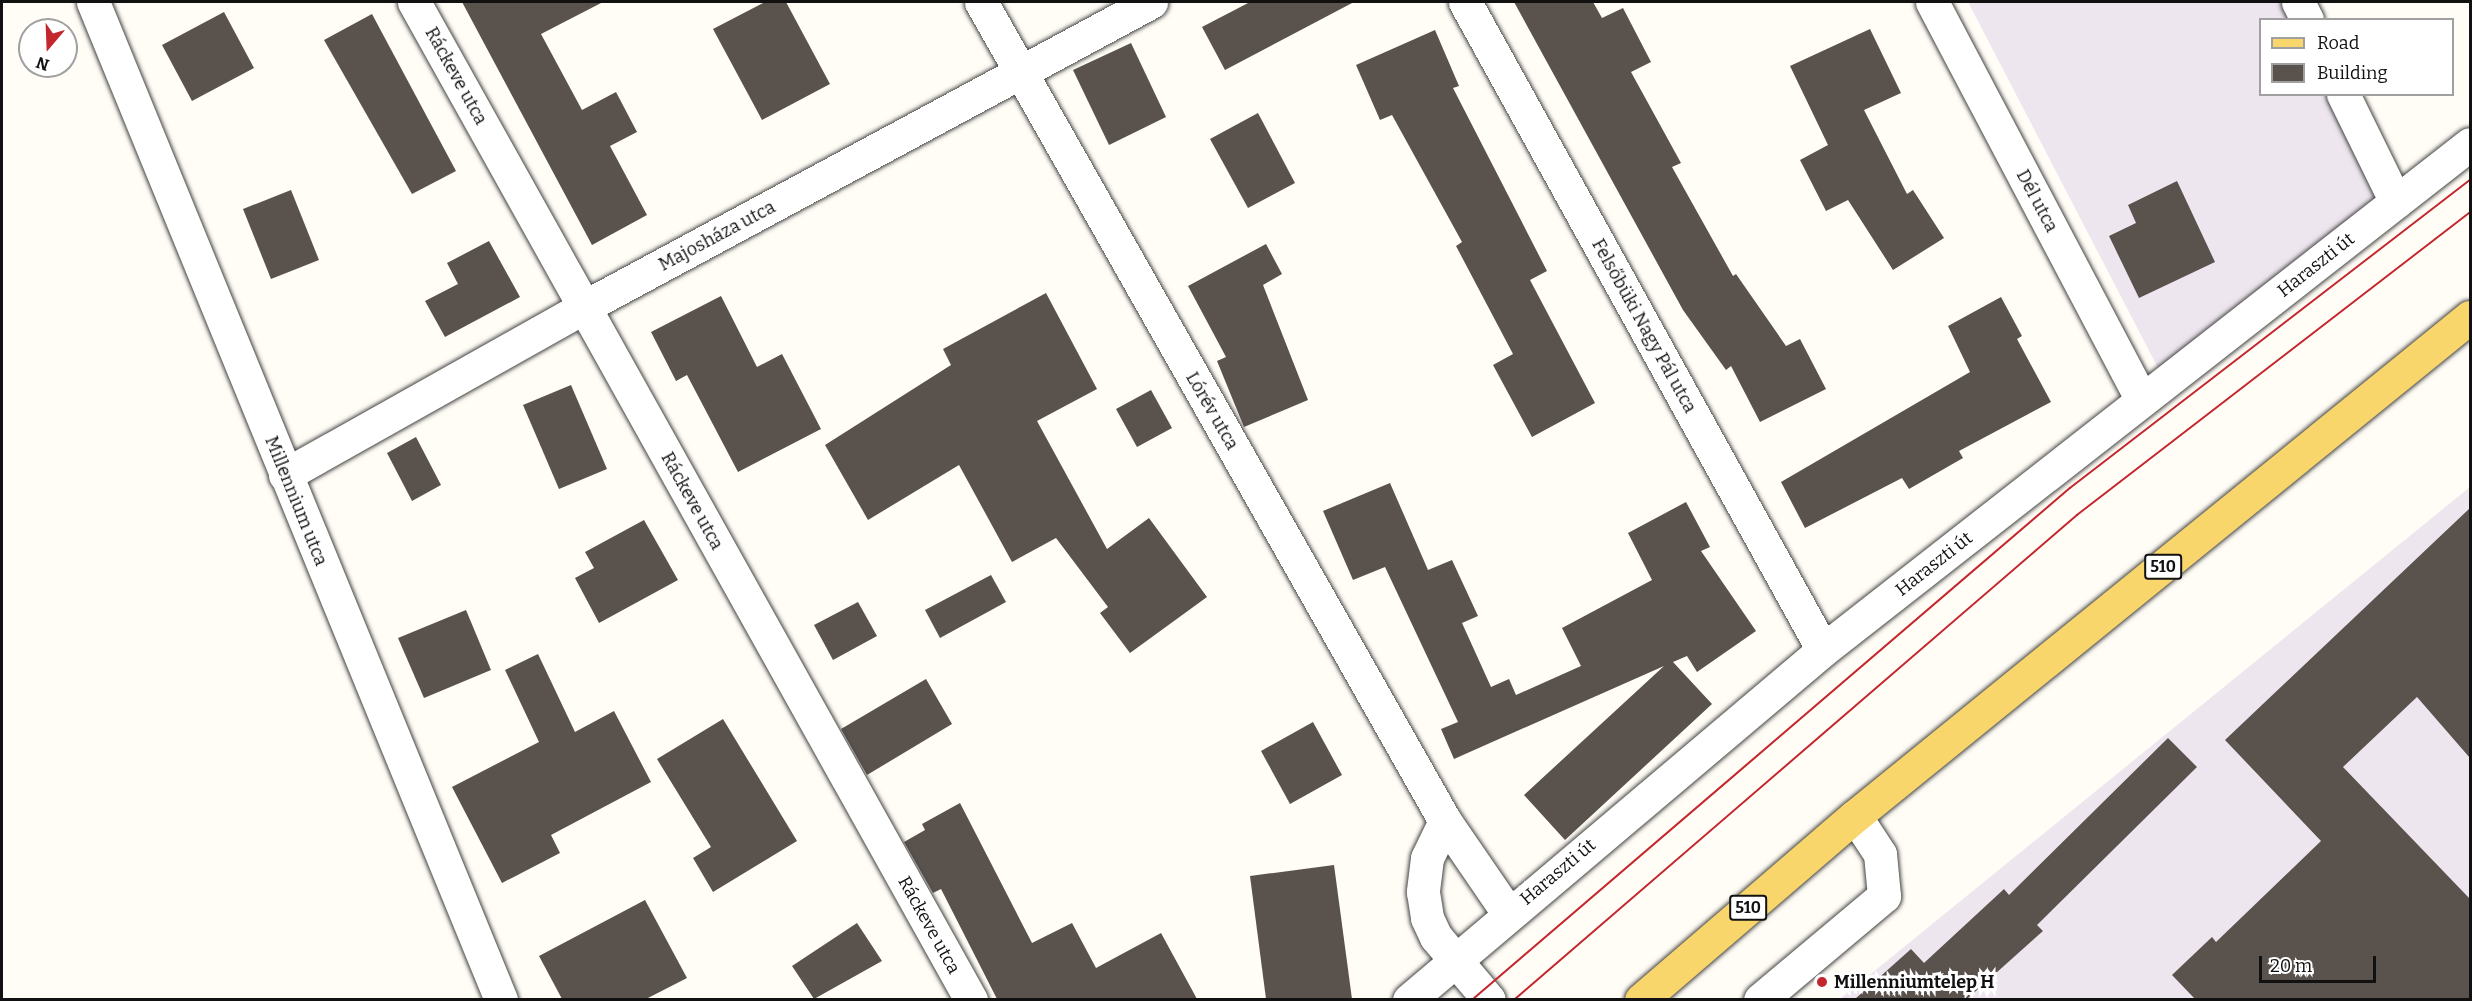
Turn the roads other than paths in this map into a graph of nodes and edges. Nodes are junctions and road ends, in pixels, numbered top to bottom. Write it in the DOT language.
graph roads {
  1 [pos="93,2"];
  2 [pos="414,2"];
  3 [pos="981,2"];
  4 [pos="1151,2"];
  5 [pos="1464,2"];
  6 [pos="1932,2"];
  7 [pos="2298,2"];
  8 [pos="2306,18"];
  9 [pos="1022,75"];
  10 [pos="2344,96"];
  11 [pos="2470,144"];
  12 [pos="2396,202"];
  13 [pos="584,307"];
  14 [pos="2470,317"];
  15 [pos="2142,400"];
  16 [pos="285,475"];
  17 [pos="1823,651"];
  18 [pos="1855,816"];
  19 [pos="1445,821"];
  20 [pos="1508,913"];
  21 [pos="1455,960"];
  22 [pos="501,999"];
  23 [pos="971,999"];
  24 [pos="1409,999"];
  25 [pos="1489,999"];
  26 [pos="1641,999"];
  27 [pos="1760,999"];
  1 -- 16 [label="street, Millennium utca"];
  2 -- 13 [label="street, Ráckeve utca"];
  3 -- 9 [label="street, Lórév utca"];
  4 -- 9 [label="street, Majosháza utca"];
  5 -- 17 [label="street, Felsőbüki Nagy Pál utca"];
  6 -- 15 [label="street, Dél utca"];
  7 -- 8 [label="street"];
  9 -- 13 [label="street, Majosháza utca"];
  9 -- 19 [label="street, Lórév utca"];
  10 -- 12 [label="street"];
  11 -- 12 [label="street, Haraszti út"];
  12 -- 15 [label="street, Haraszti út"];
  13 -- 16 [label="street, Majosháza utca"];
  13 -- 23 [label="street, Ráckeve utca"];
  14 -- 18 [label="main road, 510"];
  15 -- 17 [label="street, Haraszti út"];
  16 -- 22 [label="street, Millennium utca"];
  17 -- 20 [label="street, Haraszti út"];
  18 -- 26 [label="main road, 510"];
  18 -- 27 [label="street"];
  19 -- 20 [label="street, Lórév utca"];
  19 -- 21 [label="street"];
  20 -- 21 [label="street, Haraszti út"];
  21 -- 24 [label="street, Haraszti út"];
  21 -- 25 [label="street"];
}
